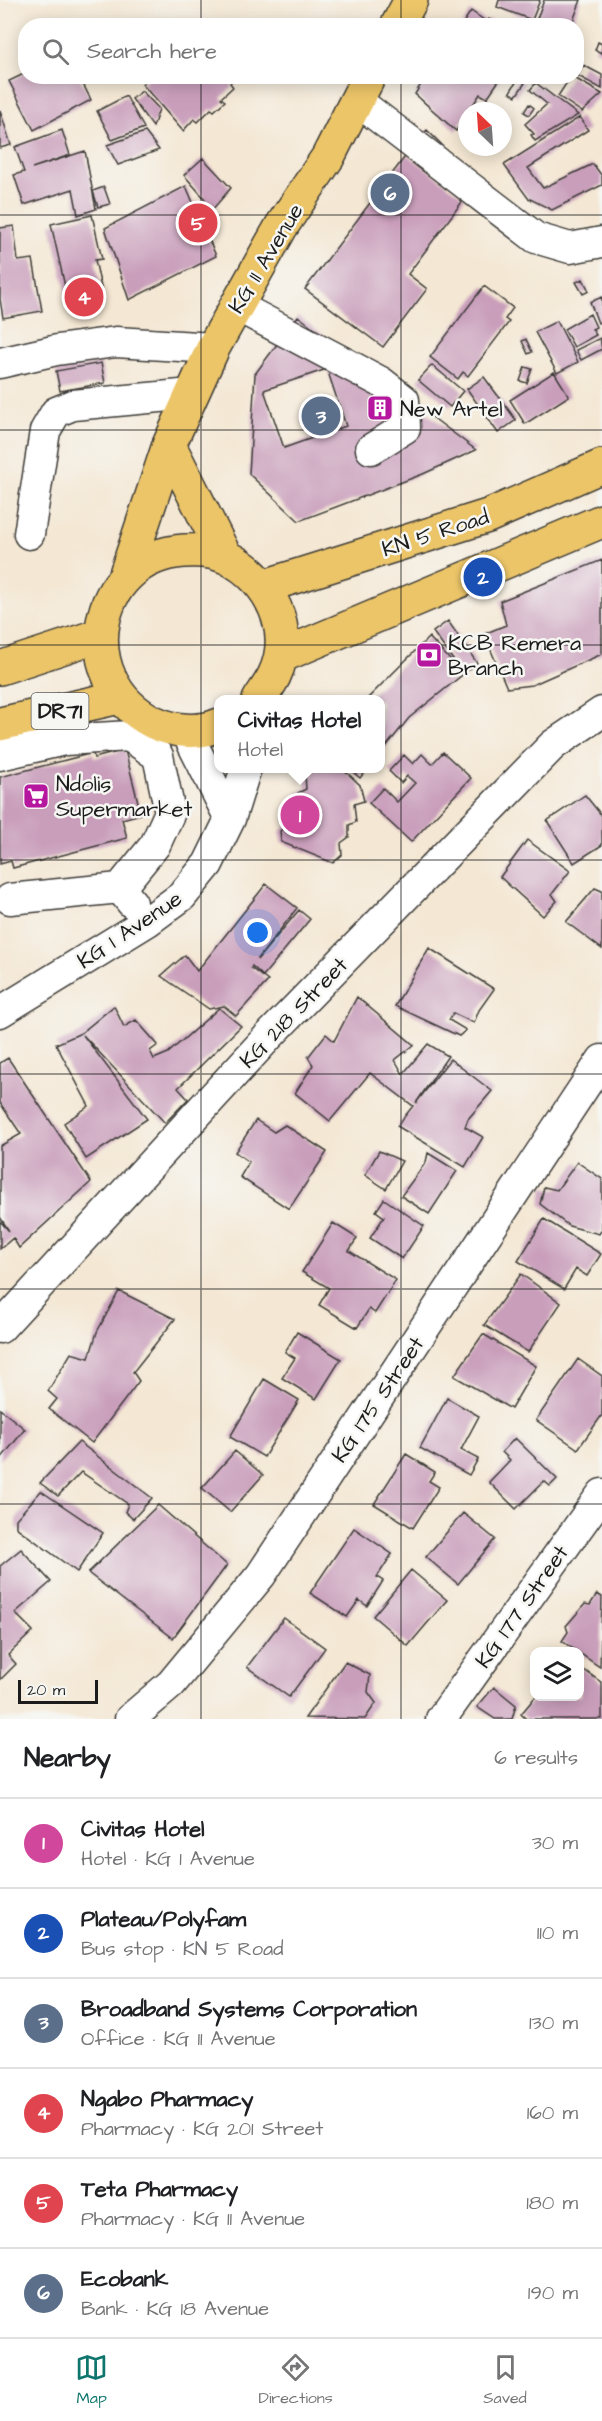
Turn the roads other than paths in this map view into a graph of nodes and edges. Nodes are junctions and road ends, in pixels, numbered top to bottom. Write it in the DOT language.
graph roads {
  1 [pos="411,0"];
  2 [pos="401,18"];
  3 [pos="362,88"];
  4 [pos="602,242"];
  5 [pos="235,305"];
  6 [pos="213,348"];
  7 [pos="0,363"];
  8 [pos="192,394"];
  9 [pos="169,445"];
  10 [pos="371,449"];
  11 [pos="602,466"];
  12 [pos="602,521"];
  13 [pos="29,534"];
  14 [pos="225,556"];
  15 [pos="125,577"];
  16 [pos="265,586"];
  17 [pos="100,634"];
  18 [pos="0,668"];
  19 [pos="270,683"];
  20 [pos="120,697"];
  21 [pos="602,712"];
  22 [pos="0,724"];
  23 [pos="214,726"];
  24 [pos="186,731"];
  25 [pos="0,755"];
  26 [pos="244,773"];
  27 [pos="230,819"];
  28 [pos="120,888"];
  29 [pos="10,899"];
  30 [pos="148,921"];
  31 [pos="0,1012"];
  32 [pos="602,1060"];
  33 [pos="0,1328"];
  34 [pos="602,1494"];
  35 [pos="130,1719"];
  36 [pos="441,1719"];
  1 -- 2 [label="main road"];
  3 -- 4 [label="street"];
  3 -- 5 [label="main road, KG 11 Avenue / DR71"];
  5 -- 6 [label="main road, KG 11 Avenue / DR71"];
  5 -- 10 [label="street"];
  6 -- 7 [label="street"];
  6 -- 8 [label="main road, KG 11 Avenue / DR71"];
  8 -- 9 [label="main road, KG 11 Avenue / DR71"];
  8 -- 13 [label="street"];
  9 -- 14 [label="main road"];
  9 -- 15 [label="main road, KG 11 Avenue / DR71"];
  11 -- 16 [label="main road, KN 5 Road"];
  12 -- 19 [label="main road"];
  14 -- 15 [label="main road, DR71"];
  14 -- 16 [label="main road, DR71"];
  15 -- 17 [label="main road, DR71"];
  16 -- 19 [label="main road, DR71"];
  17 -- 18 [label="main road, DR71"];
  17 -- 20 [label="main road, DR71"];
  20 -- 22 [label="main road, DR71"];
  20 -- 24 [label="main road, DR71"];
  21 -- 33 [label="street, KG 218 Street"];
  23 -- 24 [label="main road, DR71"];
  24 -- 27 [label="street"];
  25 -- 28 [label="street"];
  26 -- 27 [label="street, KG 1 Avenue"];
  27 -- 30 [label="street, KG 1 Avenue"];
  28 -- 29 [label="street"];
  28 -- 30 [label="street"];
  30 -- 31 [label="street, KG 1 Avenue"];
  32 -- 35 [label="street, KG 175 Street"];
  34 -- 36 [label="street, KG 177 Street"];
}
